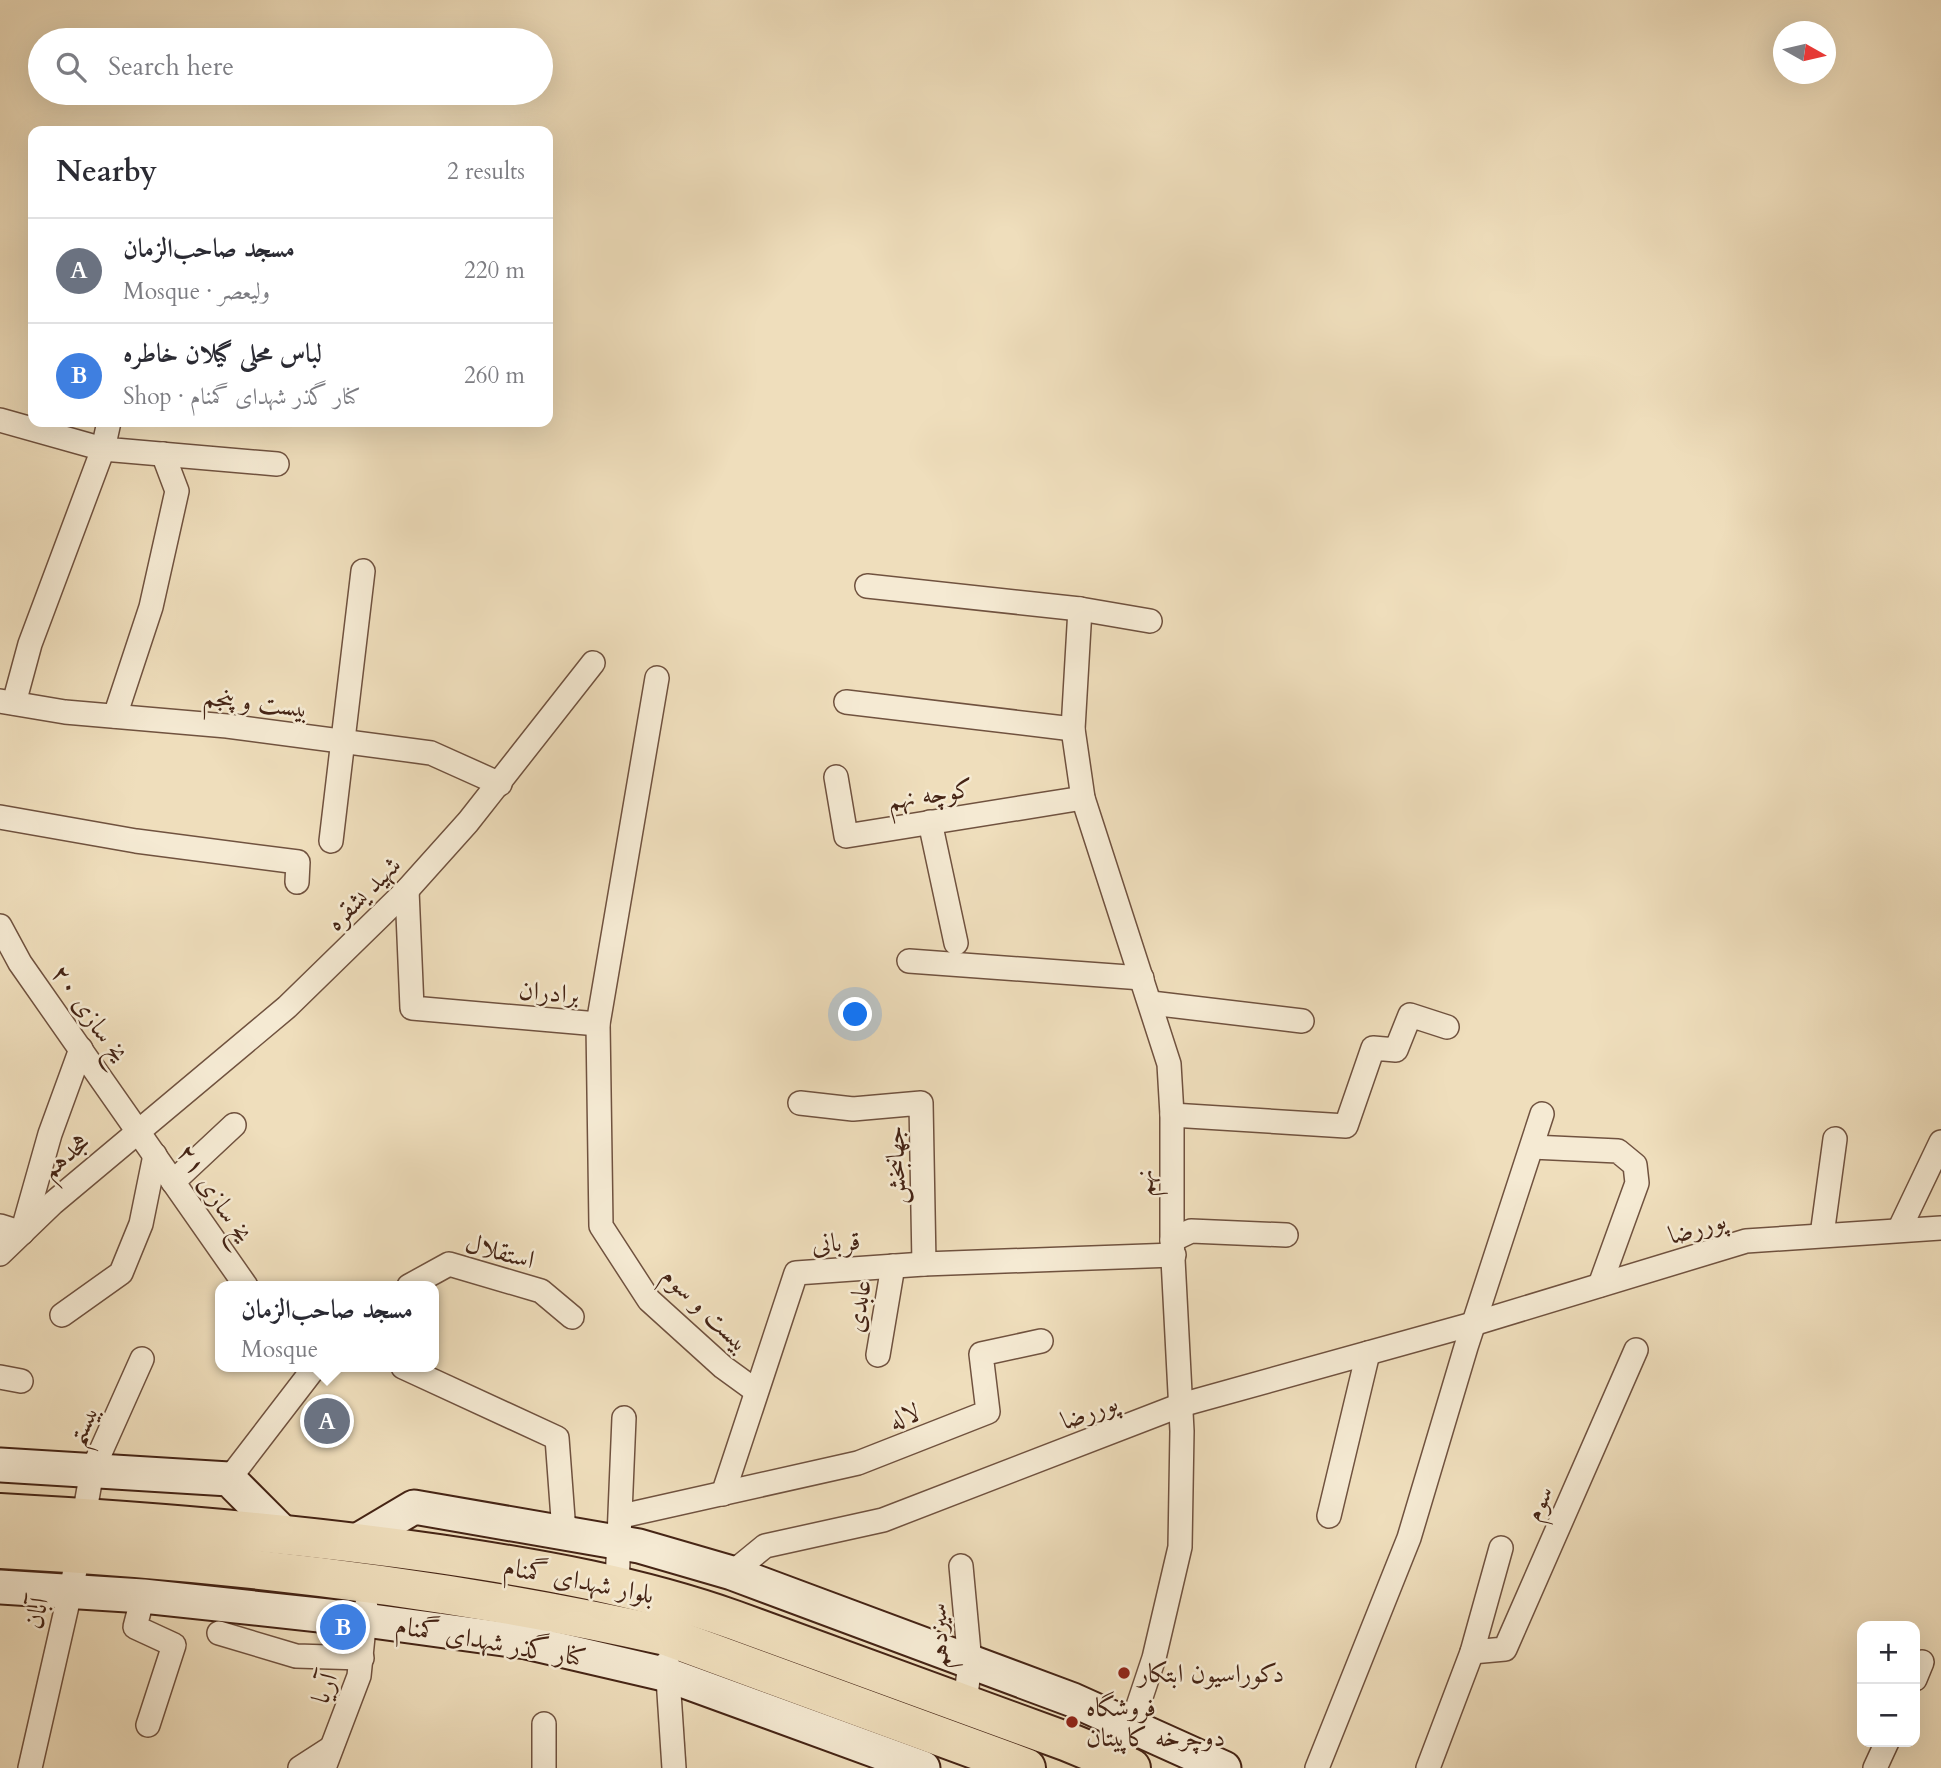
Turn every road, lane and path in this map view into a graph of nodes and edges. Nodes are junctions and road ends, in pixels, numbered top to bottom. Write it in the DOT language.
graph roads {
  1 [pos="0,420"];
  2 [pos="108,427"];
  3 [pos="103,449"];
  4 [pos="163,454"];
  5 [pos="276,464"];
  6 [pos="363,571"];
  7 [pos="867,586"];
  8 [pos="1080,609"];
  9 [pos="1150,621"];
  10 [pos="593,663"];
  11 [pos="657,678"];
  12 [pos="7,702"];
  13 [pos="846,702"];
  14 [pos="115,716"];
  15 [pos="1073,729"];
  16 [pos="342,741"];
  17 [pos="836,777"];
  18 [pos="499,784"];
  19 [pos="1083,798"];
  20 [pos="0,817"];
  21 [pos="930,822"];
  22 [pos="331,841"];
  23 [pos="297,882"];
  24 [pos="407,890"];
  25 [pos="0,926"];
  26 [pos="956,943"];
  27 [pos="7,951"];
  28 [pos="909,961"];
  29 [pos="1142,978"];
  30 [pos="1151,1003"];
  31 [pos="1302,1021"];
  32 [pos="598,1024"];
  33 [pos="1447,1027"];
  34 [pos="81,1049"];
  35 [pos="800,1103"];
  36 [pos="1542,1114"];
  37 [pos="1172,1115"];
  38 [pos="234,1125"];
  39 [pos="138,1130"];
  40 [pos="1835,1139"];
  41 [pos="1941,1142"];
  42 [pos="1532,1147"];
  43 [pos="155,1155"];
  44 [pos="173,1182"];
  45 [pos="601,1226"];
  46 [pos="1941,1228"];
  47 [pos="11,1229"];
  48 [pos="1899,1230"];
  49 [pos="1286,1235"];
  50 [pos="1822,1235"];
  51 [pos="1173,1248"];
  52 [pos="0,1254"];
  53 [pos="925,1264"];
  54 [pos="893,1266"];
  55 [pos="242,1281"];
  56 [pos="418,1281"];
  57 [pos="1600,1285"];
  58 [pos="62,1315"];
  59 [pos="572,1317"];
  60 [pos="1476,1323"];
  61 [pos="1041,1341"];
  62 [pos="1636,1350"];
  63 [pos="1368,1353"];
  64 [pos="878,1355"];
  65 [pos="142,1359"];
  66 [pos="311,1372"];
  67 [pos="414,1372"];
  68 [pos="756,1391"];
  69 [pos="1181,1405"];
  70 [pos="624,1418"];
  71 [pos="0,1465"];
  72 [pos="92,1471"];
  73 [pos="229,1479"];
  74 [pos="723,1494"];
  75 [pos="0,1513"];
  76 [pos="1329,1516"];
  77 [pos="621,1529"];
  78 [pos="283,1532"];
  79 [pos="564,1532"];
  80 [pos="81,1535"];
  81 [pos="355,1542"];
  82 [pos="1501,1548"];
  83 [pos="0,1549"];
  84 [pos="961,1566"];
  85 [pos="733,1573"];
  86 [pos="617,1585"];
  87 [pos="0,1587"];
  88 [pos="70,1591"];
  89 [pos="143,1596"];
  90 [pos="366,1601"];
  91 [pos="219,1633"];
  92 [pos="666,1636"];
  93 [pos="1472,1652"];
  94 [pos="362,1658"];
  95 [pos="970,1663"];
  96 [pos="668,1675"];
  97 [pos="856,1703"];
  98 [pos="965,1703"];
  99 [pos="544,1724"];
  100 [pos="148,1725"];
  101 [pos="1132,1725"];
  102 [pos="843,1739"];
  103 [pos="1885,1747"];
  104 [pos="328,1758"];
  105 [pos="1125,1765"];
  106 [pos="30,1768"];
  107 [pos="300,1768"];
  108 [pos="544,1768"];
  109 [pos="674,1768"];
  110 [pos="923,1768"];
  111 [pos="1026,1768"];
  112 [pos="1224,1768"];
  113 [pos="1317,1768"];
  114 [pos="1428,1768"];
  115 [pos="1875,1768"];
  1 -- 3 [label="street"];
  2 -- 3 [label="street"];
  3 -- 4 [label="street"];
  3 -- 12 [label="street"];
  4 -- 5 [label="street"];
  4 -- 14 [label="street"];
  6 -- 16 [label="street"];
  7 -- 8 [label="street"];
  8 -- 9 [label="street"];
  8 -- 15 [label="street, نهم"];
  10 -- 18 [label="street, شهید یشقره"];
  11 -- 32 [label="street"];
  12 -- 14 [label="street, بیست و پنجم"];
  13 -- 15 [label="street"];
  14 -- 16 [label="street, بیست و پنجم"];
  15 -- 19 [label="street, نهم"];
  16 -- 18 [label="street, بیست و پنجم"];
  16 -- 22 [label="street"];
  17 -- 21 [label="street, کوچه نهم"];
  18 -- 24 [label="street, شهید یشقره"];
  19 -- 21 [label="street, کوچه نهم"];
  19 -- 29 [label="street, نهم"];
  20 -- 23 [label="street"];
  21 -- 26 [label="street"];
  24 -- 32 [label="street, برادران"];
  24 -- 39 [label="street, شهید یشقره"];
  25 -- 27 [label="street, یخ سازی ۲۰"];
  27 -- 34 [label="street, یخ سازی ۲۰"];
  28 -- 29 [label="street"];
  29 -- 30 [label="street, نهم"];
  30 -- 31 [label="street"];
  30 -- 37 [label="street, نهم"];
  32 -- 45 [label="street, برادران"];
  33 -- 37 [label="street"];
  34 -- 39 [label="street, یخ سازی ۲۰"];
  34 -- 47 [label="street"];
  35 -- 53 [label="street, جهانبخش"];
  36 -- 42 [label="street"];
  37 -- 51 [label="street, نهم"];
  38 -- 44 [label="street"];
  39 -- 43 [label="street, یخ سازی ۲۱"];
  39 -- 47 [label="street, هجدهم"];
  40 -- 50 [label="street"];
  41 -- 48 [label="street"];
  42 -- 57 [label="street"];
  42 -- 60 [label="street"];
  43 -- 44 [label="street, یخ سازی ۲۱"];
  43 -- 58 [label="street"];
  44 -- 55 [label="street, یخ سازی ۲۱"];
  45 -- 68 [label="street, بیست و سوم"];
  46 -- 48 [label="street, پوررضا"];
  47 -- 52 [label="street, هجدهم"];
  48 -- 50 [label="street, پوررضا"];
  49 -- 51 [label="street, قربانی"];
  50 -- 57 [label="street, پوررضا"];
  51 -- 53 [label="street, قربانی"];
  51 -- 69 [label="street, نهم"];
  53 -- 54 [label="street, قربانی"];
  54 -- 64 [label="street, عابدی"];
  54 -- 68 [label="street, قربانی"];
  56 -- 59 [label="street, استقلال"];
  57 -- 60 [label="street, پوررضا"];
  60 -- 63 [label="street, پوررضا"];
  60 -- 113 [label="street"];
  61 -- 74 [label="street, لاله"];
  62 -- 93 [label="street, سوم"];
  63 -- 69 [label="street, پوررضا"];
  63 -- 76 [label="street"];
  65 -- 72 [label="street, بیستم"];
  66 -- 73 [label="street"];
  67 -- 79 [label="street"];
  68 -- 74 [label="street, قربانی"];
  69 -- 85 [label="street, پوررضا"];
  69 -- 101 [label="street, نهم"];
  70 -- 77 [label="street"];
  71 -- 72 [label="street"];
  72 -- 73 [label="street"];
  72 -- 80 [label="street, بیستم"];
  73 -- 78 [label="street"];
  74 -- 77 [label="street"];
  75 -- 80 [label="highway, بلوار شهدای گمنام"];
  77 -- 79 [label="street"];
  77 -- 85 [label="street"];
  77 -- 86 [label="street"];
  78 -- 80 [label="highway, بلوار شهدای گمنام"];
  78 -- 81 [label="highway, بلوار شهدای گمنام"];
  79 -- 81 [label="street"];
  80 -- 83 [label="highway, بلوار شهدای گمنام"];
  80 -- 88 [label="street, آبان"];
  80 -- 90 [label="highway, بلوار شهدای گمنام"];
  81 -- 86 [label="highway, بلوار شهدای گمنام"];
  82 -- 93 [label="street, سوم"];
  84 -- 95 [label="street, سیزدهم"];
  85 -- 95 [label="street"];
  86 -- 98 [label="highway, بلوار شهدای گمنام"];
  87 -- 88 [label="street, کنار گذر شهدای گمنام"];
  88 -- 89 [label="street, کنار گذر شهدای گمنام"];
  88 -- 106 [label="street, آبان"];
  89 -- 90 [label="street, کنار گذر شهدای گمنام"];
  89 -- 100 [label="street"];
  90 -- 92 [label="highway, بلوار شهدای گمنام"];
  90 -- 94 [label="street, آریا"];
  90 -- 96 [label="street, کنار گذر شهدای گمنام"];
  91 -- 94 [label="street"];
  92 -- 96 [label="street"];
  92 -- 97 [label="highway, بلوار شهدای گمنام"];
  93 -- 114 [label="street, سوم"];
  94 -- 104 [label="street, آریا"];
  95 -- 98 [label="street, سیزدهم"];
  95 -- 101 [label="street"];
  96 -- 102 [label="street, کنار گذر شهدای گمنام"];
  96 -- 109 [label="street"];
  97 -- 102 [label="street"];
  97 -- 111 [label="highway, بلوار شهدای گمنام"];
  98 -- 105 [label="highway, بلوار شهدای گمنام"];
  99 -- 108 [label="street"];
  101 -- 105 [label="street, نهم"];
  101 -- 112 [label="street"];
  102 -- 110 [label="street, کنار گذر شهدای گمنام"];
  103 -- 115 [label="street"];
  104 -- 107 [label="street"];
}
